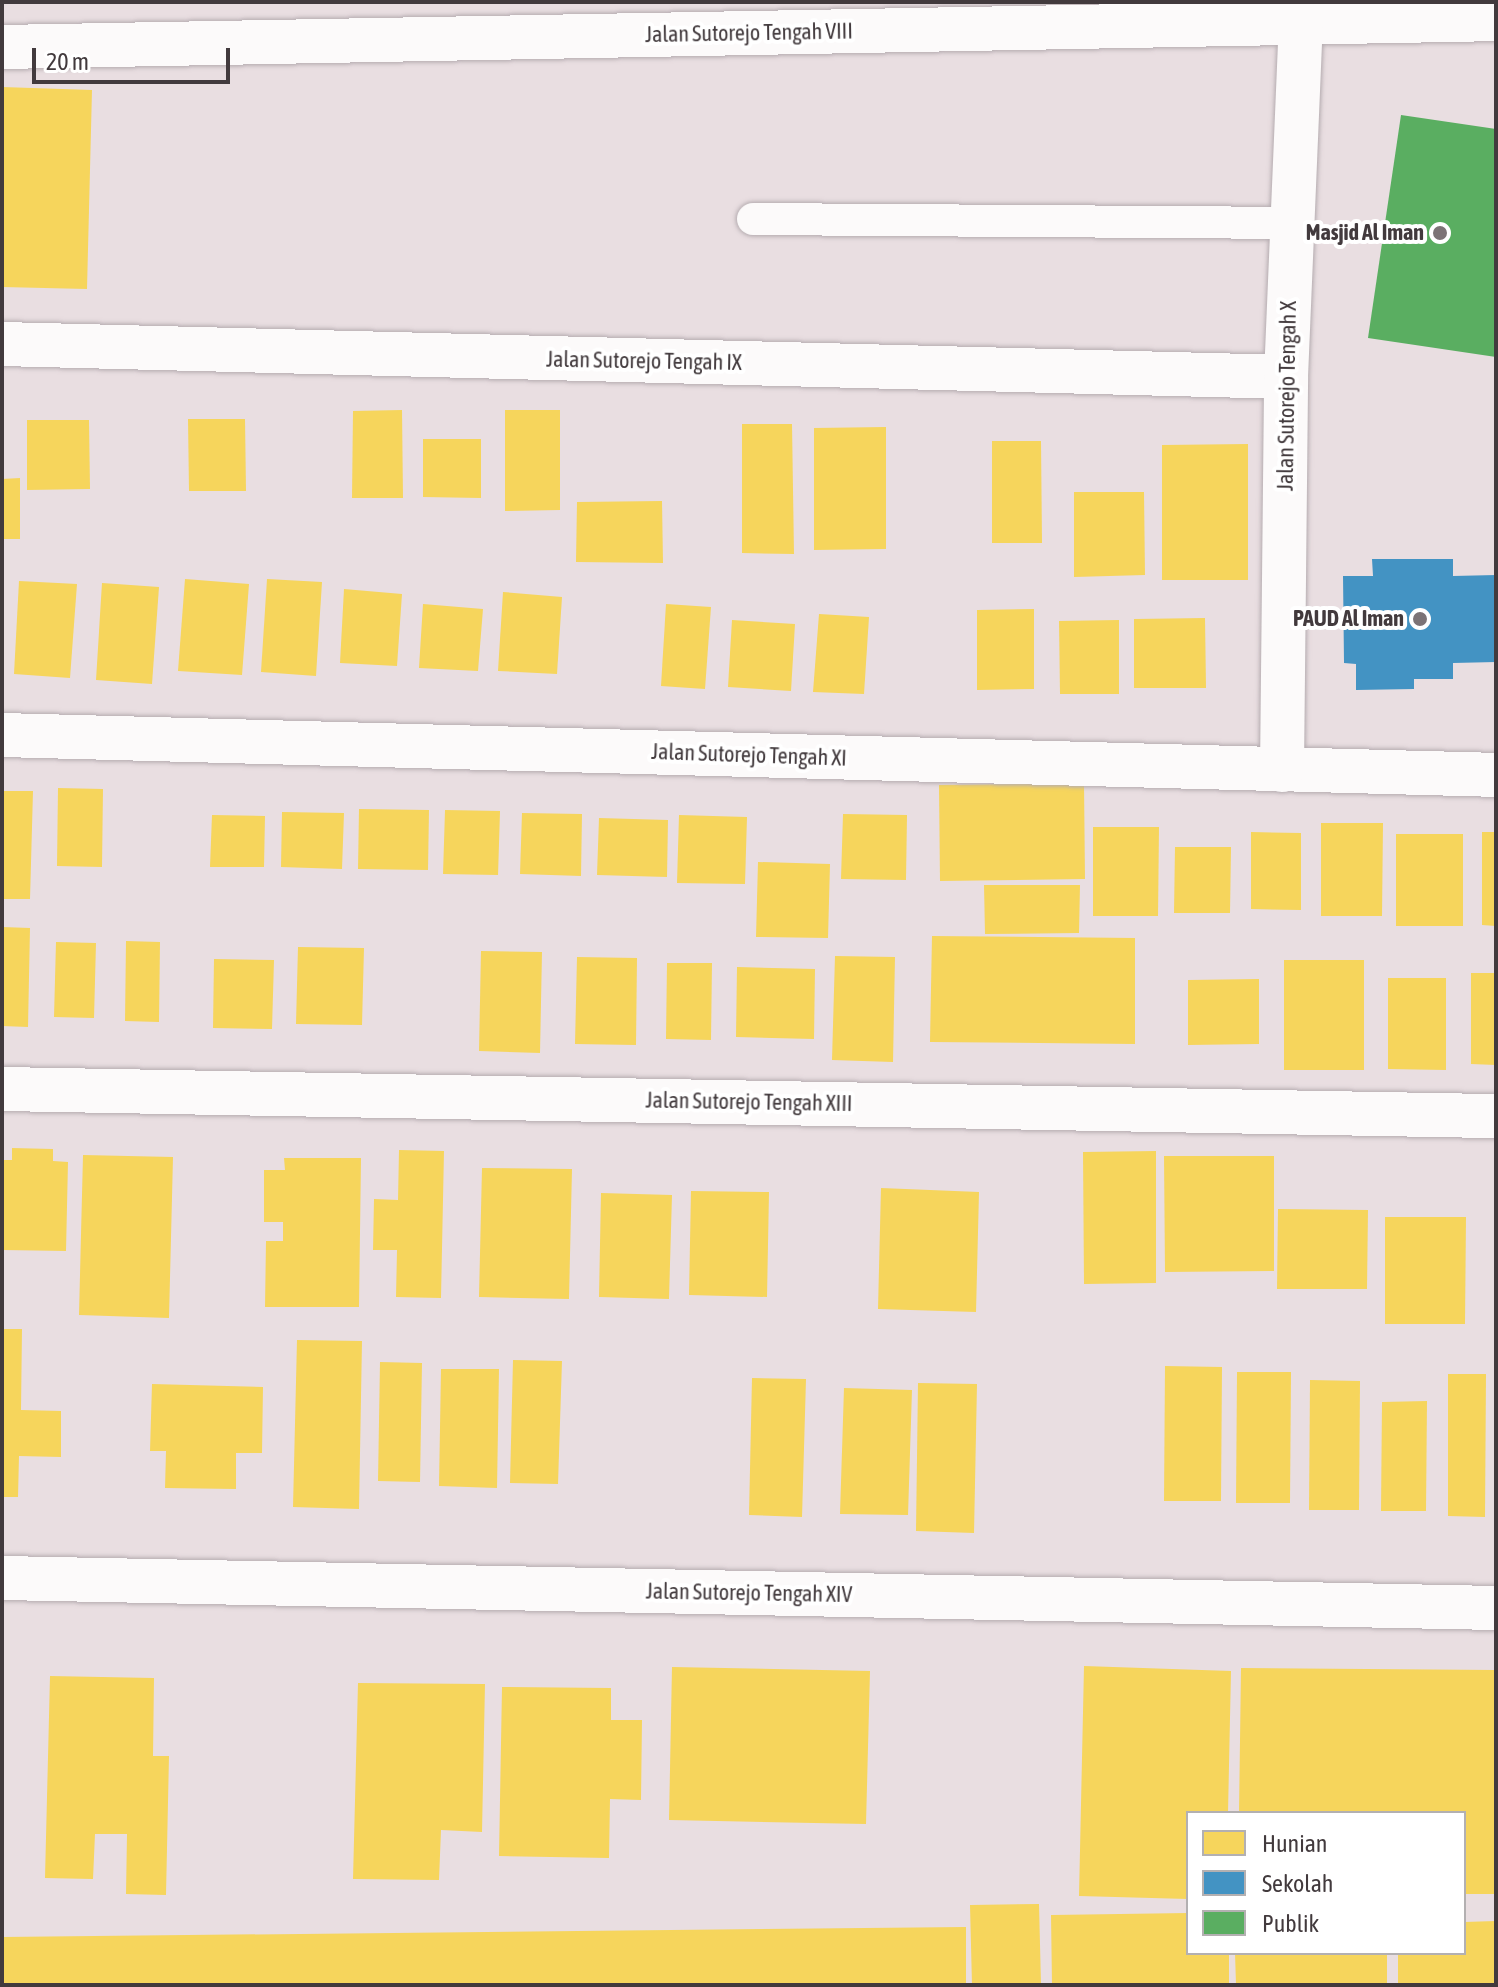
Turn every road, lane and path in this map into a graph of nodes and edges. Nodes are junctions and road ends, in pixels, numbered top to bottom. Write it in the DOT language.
graph roads {
  1 [pos="1496,19"];
  2 [pos="1301,22"];
  3 [pos="2,47"];
  4 [pos="753,219"];
  5 [pos="1293,223"];
  6 [pos="2,344"];
  7 [pos="1286,377"];
  8 [pos="2,735"];
  9 [pos="1282,770"];
  10 [pos="1496,775"];
  11 [pos="2,1089"];
  12 [pos="1496,1116"];
  13 [pos="2,1578"];
  14 [pos="1496,1608"];
  1 -- 2 [label="street, Jalan Sutorejo Tengah VIII"];
  2 -- 3 [label="street, Jalan Sutorejo Tengah VIII"];
  2 -- 5 [label="street, Jalan Sutorejo Tengah X"];
  4 -- 5 [label="lane"];
  5 -- 7 [label="street, Jalan Sutorejo Tengah X"];
  6 -- 7 [label="street, Jalan Sutorejo Tengah IX"];
  7 -- 9 [label="street, Jalan Sutorejo Tengah X"];
  8 -- 9 [label="street, Jalan Sutorejo Tengah XI"];
  9 -- 10 [label="street, Jalan Sutorejo Tengah XI"];
  11 -- 12 [label="street, Jalan Sutorejo Tengah XIII"];
  13 -- 14 [label="street, Jalan Sutorejo Tengah XIV"];
}
